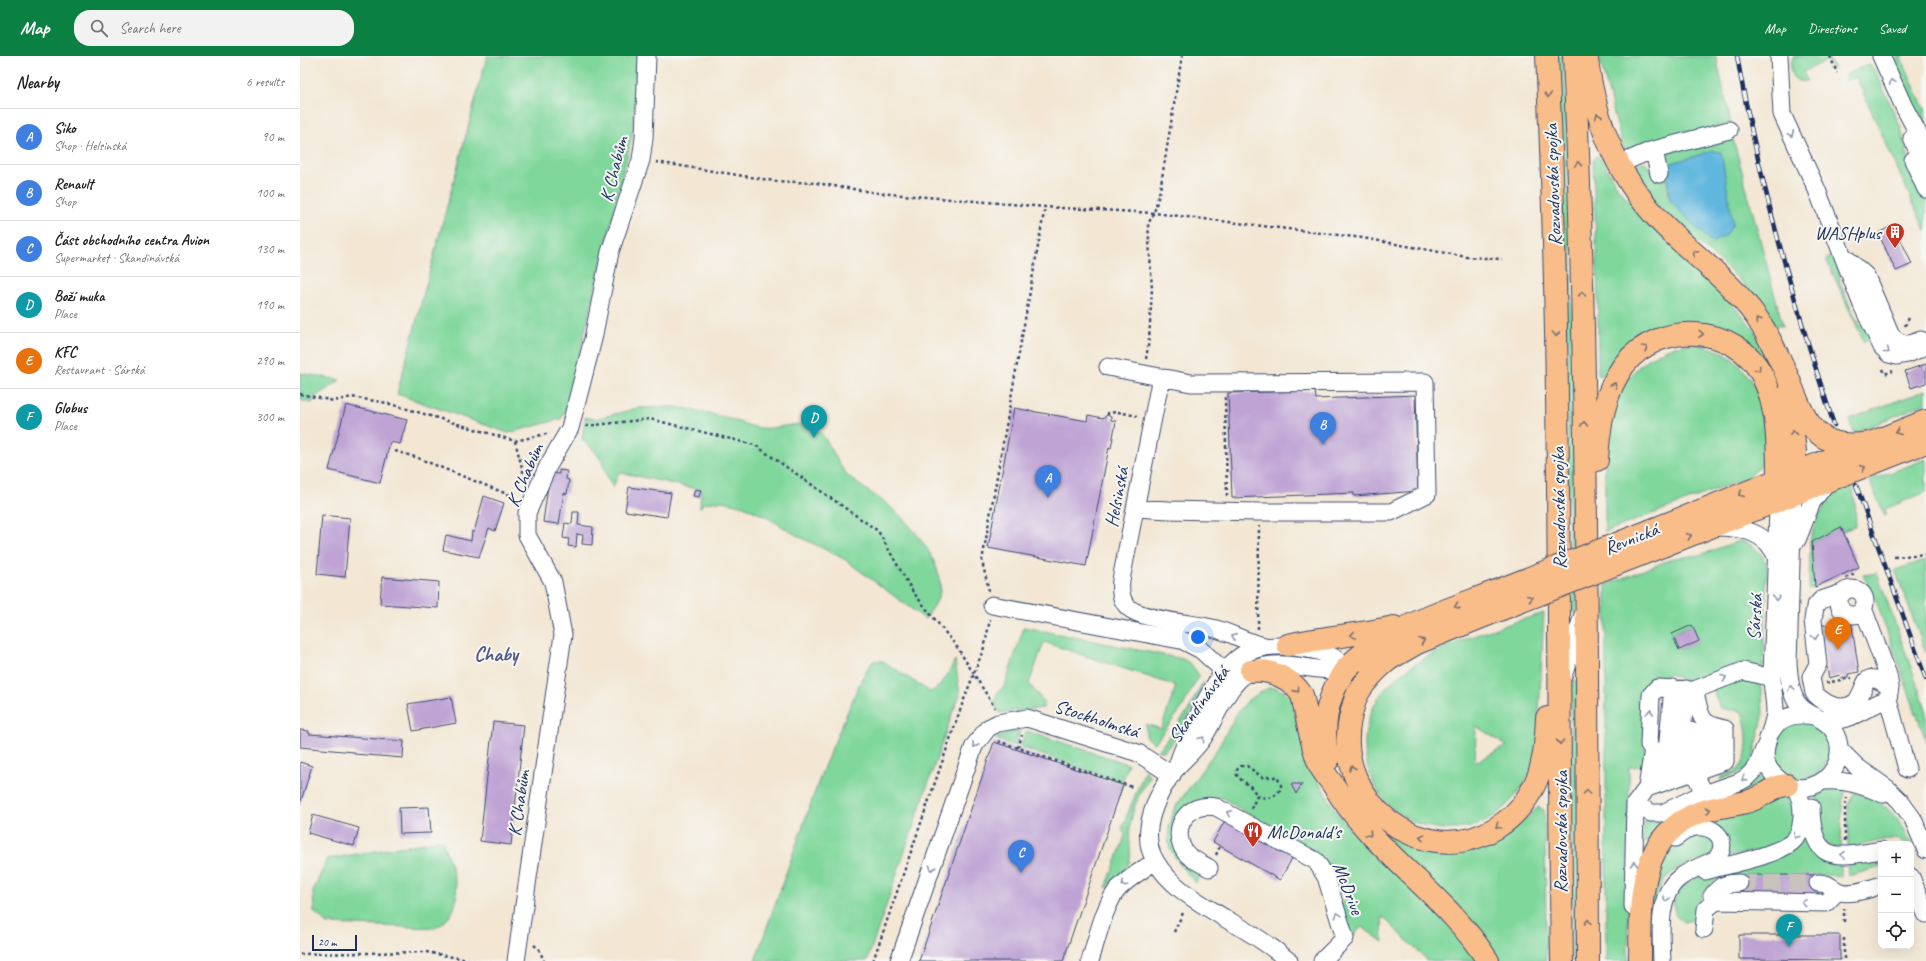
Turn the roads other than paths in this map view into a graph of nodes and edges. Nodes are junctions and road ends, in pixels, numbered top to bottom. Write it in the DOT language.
graph roads {
  1 [pos="647,56"];
  2 [pos="1547,56"];
  3 [pos="1574,56"];
  4 [pos="1586,56"];
  5 [pos="1779,56"];
  6 [pos="1881,56"];
  7 [pos="1729,130"];
  8 [pos="1921,142"];
  9 [pos="1654,150"];
  10 [pos="1619,164"];
  11 [pos="1926,170"];
  12 [pos="1659,174"];
  13 [pos="1926,189"];
  14 [pos="1881,328"];
  15 [pos="1926,338"];
  16 [pos="1926,346"];
  17 [pos="1783,366"];
  18 [pos="1108,367"];
  19 [pos="1160,376"];
  20 [pos="1926,421"];
  21 [pos="1926,442"];
  22 [pos="1869,443"];
  23 [pos="1786,476"];
  24 [pos="1827,482"];
  25 [pos="1786,498"];
  26 [pos="1136,508"];
  27 [pos="1712,527"];
  28 [pos="1659,537"];
  29 [pos="1785,557"];
  30 [pos="1586,575"];
  31 [pos="1559,577"];
  32 [pos="1494,602"];
  33 [pos="1586,604"];
  34 [pos="992,605"];
  35 [pos="1559,607"];
  36 [pos="1142,615"];
  37 [pos="1418,621"];
  38 [pos="1180,640"];
  39 [pos="1573,645"];
  40 [pos="1280,646"];
  41 [pos="1388,660"];
  42 [pos="1223,670"];
  43 [pos="1251,670"];
  44 [pos="1345,670"];
  45 [pos="1772,678"];
  46 [pos="1587,682"];
  47 [pos="1560,685"];
  48 [pos="1684,689"];
  49 [pos="1889,693"];
  50 [pos="1354,704"];
  51 [pos="1818,717"];
  52 [pos="1676,727"];
  53 [pos="1767,741"];
  54 [pos="1661,746"];
  55 [pos="1839,746"];
  56 [pos="1701,769"];
  57 [pos="1907,769"];
  58 [pos="1174,772"];
  59 [pos="1671,779"];
  60 [pos="1821,783"];
  61 [pos="1334,786"];
  62 [pos="1790,786"];
  63 [pos="1647,788"];
  64 [pos="1704,794"];
  65 [pos="1900,801"];
  66 [pos="1635,804"];
  67 [pos="1878,850"];
  68 [pos="1926,850"];
  69 [pos="1155,861"];
  70 [pos="1209,868"];
  71 [pos="1683,876"];
  72 [pos="1739,883"];
  73 [pos="1818,883"];
  74 [pos="1914,884"];
  75 [pos="1878,886"];
  76 [pos="1643,889"];
  77 [pos="1838,892"];
  78 [pos="1716,901"];
  79 [pos="1926,914"];
  80 [pos="1704,929"];
  81 [pos="1640,952"];
  82 [pos="516,961"];
  83 [pos="899,961"];
  84 [pos="1090,961"];
  85 [pos="1289,961"];
  86 [pos="1322,961"];
  87 [pos="1488,961"];
  88 [pos="1562,961"];
  89 [pos="1588,961"];
  90 [pos="1662,961"];
  1 -- 82 [label="street, K Chabům"];
  2 -- 31 [label="main road, Rozvadovská spojka, one-way"];
  30 -- 3 [label="main road, Rozvadovská spojka, one-way"];
  10 -- 4 [label="main road, one-way"];
  5 -- 14 [label="street, one-way"];
  8 -- 6 [label="street, one-way"];
  7 -- 9 [label="street"];
  8 -- 11 [label="street"];
  8 -- 13 [label="street"];
  9 -- 10 [label="street"];
  9 -- 12 [label="street"];
  17 -- 10 [label="main road, one-way"];
  14 -- 15 [label="street"];
  14 -- 16 [label="street, one-way"];
  17 -- 22 [label="main road"];
  23 -- 17 [label="main road, one-way"];
  18 -- 19 [label="street"];
  19 -- 26 [label="street, Helsinská"];
  19 -- 26 [label="street"];
  20 -- 22 [label="main road, Řevnická, one-way"];
  24 -- 21 [label="main road, Řevnická, one-way"];
  22 -- 23 [label="main road, Řevnická"];
  23 -- 25 [label="main road"];
  23 -- 28 [label="main road, Řevnická, one-way"];
  30 -- 23 [label="main road, one-way"];
  24 -- 25 [label="main road, Řevnická"];
  24 -- 29 [label="street"];
  25 -- 27 [label="main road, Řevnická"];
  25 -- 29 [label="street, Sárská"];
  26 -- 36 [label="street, Helsinská"];
  28 -- 27 [label="main road, Řevnická, one-way"];
  27 -- 29 [label="street"];
  28 -- 32 [label="main road, Řevnická, bridge"];
  29 -- 45 [label="street, Sárská, one-way"];
  51 -- 29 [label="street, Sárská, one-way"];
  30 -- 33 [label="main road, Rozvadovská spojka"];
  31 -- 35 [label="main road, Rozvadovská spojka"];
  31 -- 50 [label="main road, one-way"];
  32 -- 37 [label="main road, Řevnická, one-way"];
  41 -- 32 [label="main road, Řevnická, one-way"];
  33 -- 39 [label="street"];
  33 -- 46 [label="main road, Rozvadovská spojka"];
  34 -- 38 [label="street"];
  35 -- 39 [label="street"];
  35 -- 47 [label="main road, Rozvadovská spojka"];
  36 -- 38 [label="street, Helsinská"];
  40 -- 36 [label="street, Helsinská, one-way"];
  37 -- 40 [label="main road, one-way"];
  37 -- 44 [label="main road, Řevnická"];
  38 -- 42 [label="street, Helsinská"];
  39 -- 46 [label="street"];
  39 -- 47 [label="street"];
  40 -- 42 [label="street, Skandinávská"];
  40 -- 44 [label="street, Skandinávská"];
  41 -- 44 [label="main road"];
  41 -- 50 [label="main road"];
  42 -- 58 [label="street, Skandinávská"];
  43 -- 44 [label="street, Skandinávská"];
  58 -- 43 [label="street, Skandinávská, one-way"];
  43 -- 61 [label="main road, one-way"];
  44 -- 50 [label="main road"];
  44 -- 61 [label="main road, Řevnická"];
  48 -- 45 [label="street, one-way"];
  45 -- 53 [label="street, Sárská"];
  89 -- 46 [label="main road, Rozvadovská spojka, one-way"];
  47 -- 88 [label="main road, Rozvadovská spojka, one-way"];
  48 -- 52 [label="street"];
  54 -- 48 [label="street, one-way"];
  48 -- 56 [label="street"];
  49 -- 49 [label="street, one-way"];
  49 -- 51 [label="street"];
  49 -- 55 [label="street"];
  49 -- 57 [label="street"];
  51 -- 53 [label="street"];
  51 -- 55 [label="street, Sárská"];
  52 -- 54 [label="street"];
  52 -- 56 [label="street"];
  52 -- 59 [label="street"];
  53 -- 62 [label="street, Sárská"];
  53 -- 64 [label="street, one-way"];
  54 -- 59 [label="street"];
  54 -- 63 [label="street"];
  55 -- 60 [label="street"];
  55 -- 65 [label="street, Sárská"];
  56 -- 59 [label="street"];
  56 -- 64 [label="street"];
  58 -- 69 [label="street, Skandinávská"];
  58 -- 83 [label="street, Stockholmská, one-way"];
  59 -- 63 [label="street"];
  60 -- 62 [label="street, Sárská"];
  60 -- 65 [label="street, Sárská"];
  67 -- 60 [label="street, one-way"];
  61 -- 87 [label="main road, one-way"];
  62 -- 71 [label="street, one-way"];
  76 -- 62 [label="main road, one-way"];
  63 -- 66 [label="street"];
  64 -- 66 [label="street"];
  65 -- 68 [label="street, Sárská"];
  81 -- 66 [label="street, one-way"];
  69 -- 84 [label="street, one-way"];
  69 -- 85 [label="street, Skandinávská"];
  86 -- 70 [label="street, McDrive, one-way"];
  71 -- 76 [label="street"];
  71 -- 90 [label="street, one-way"];
  72 -- 78 [label="street"];
  73 -- 77 [label="street"];
  74 -- 79 [label="street"];
  75 -- 77 [label="street"];
  76 -- 81 [label="main road"];
  77 -- 78 [label="street, one-way"];
  78 -- 80 [label="street"];
}
